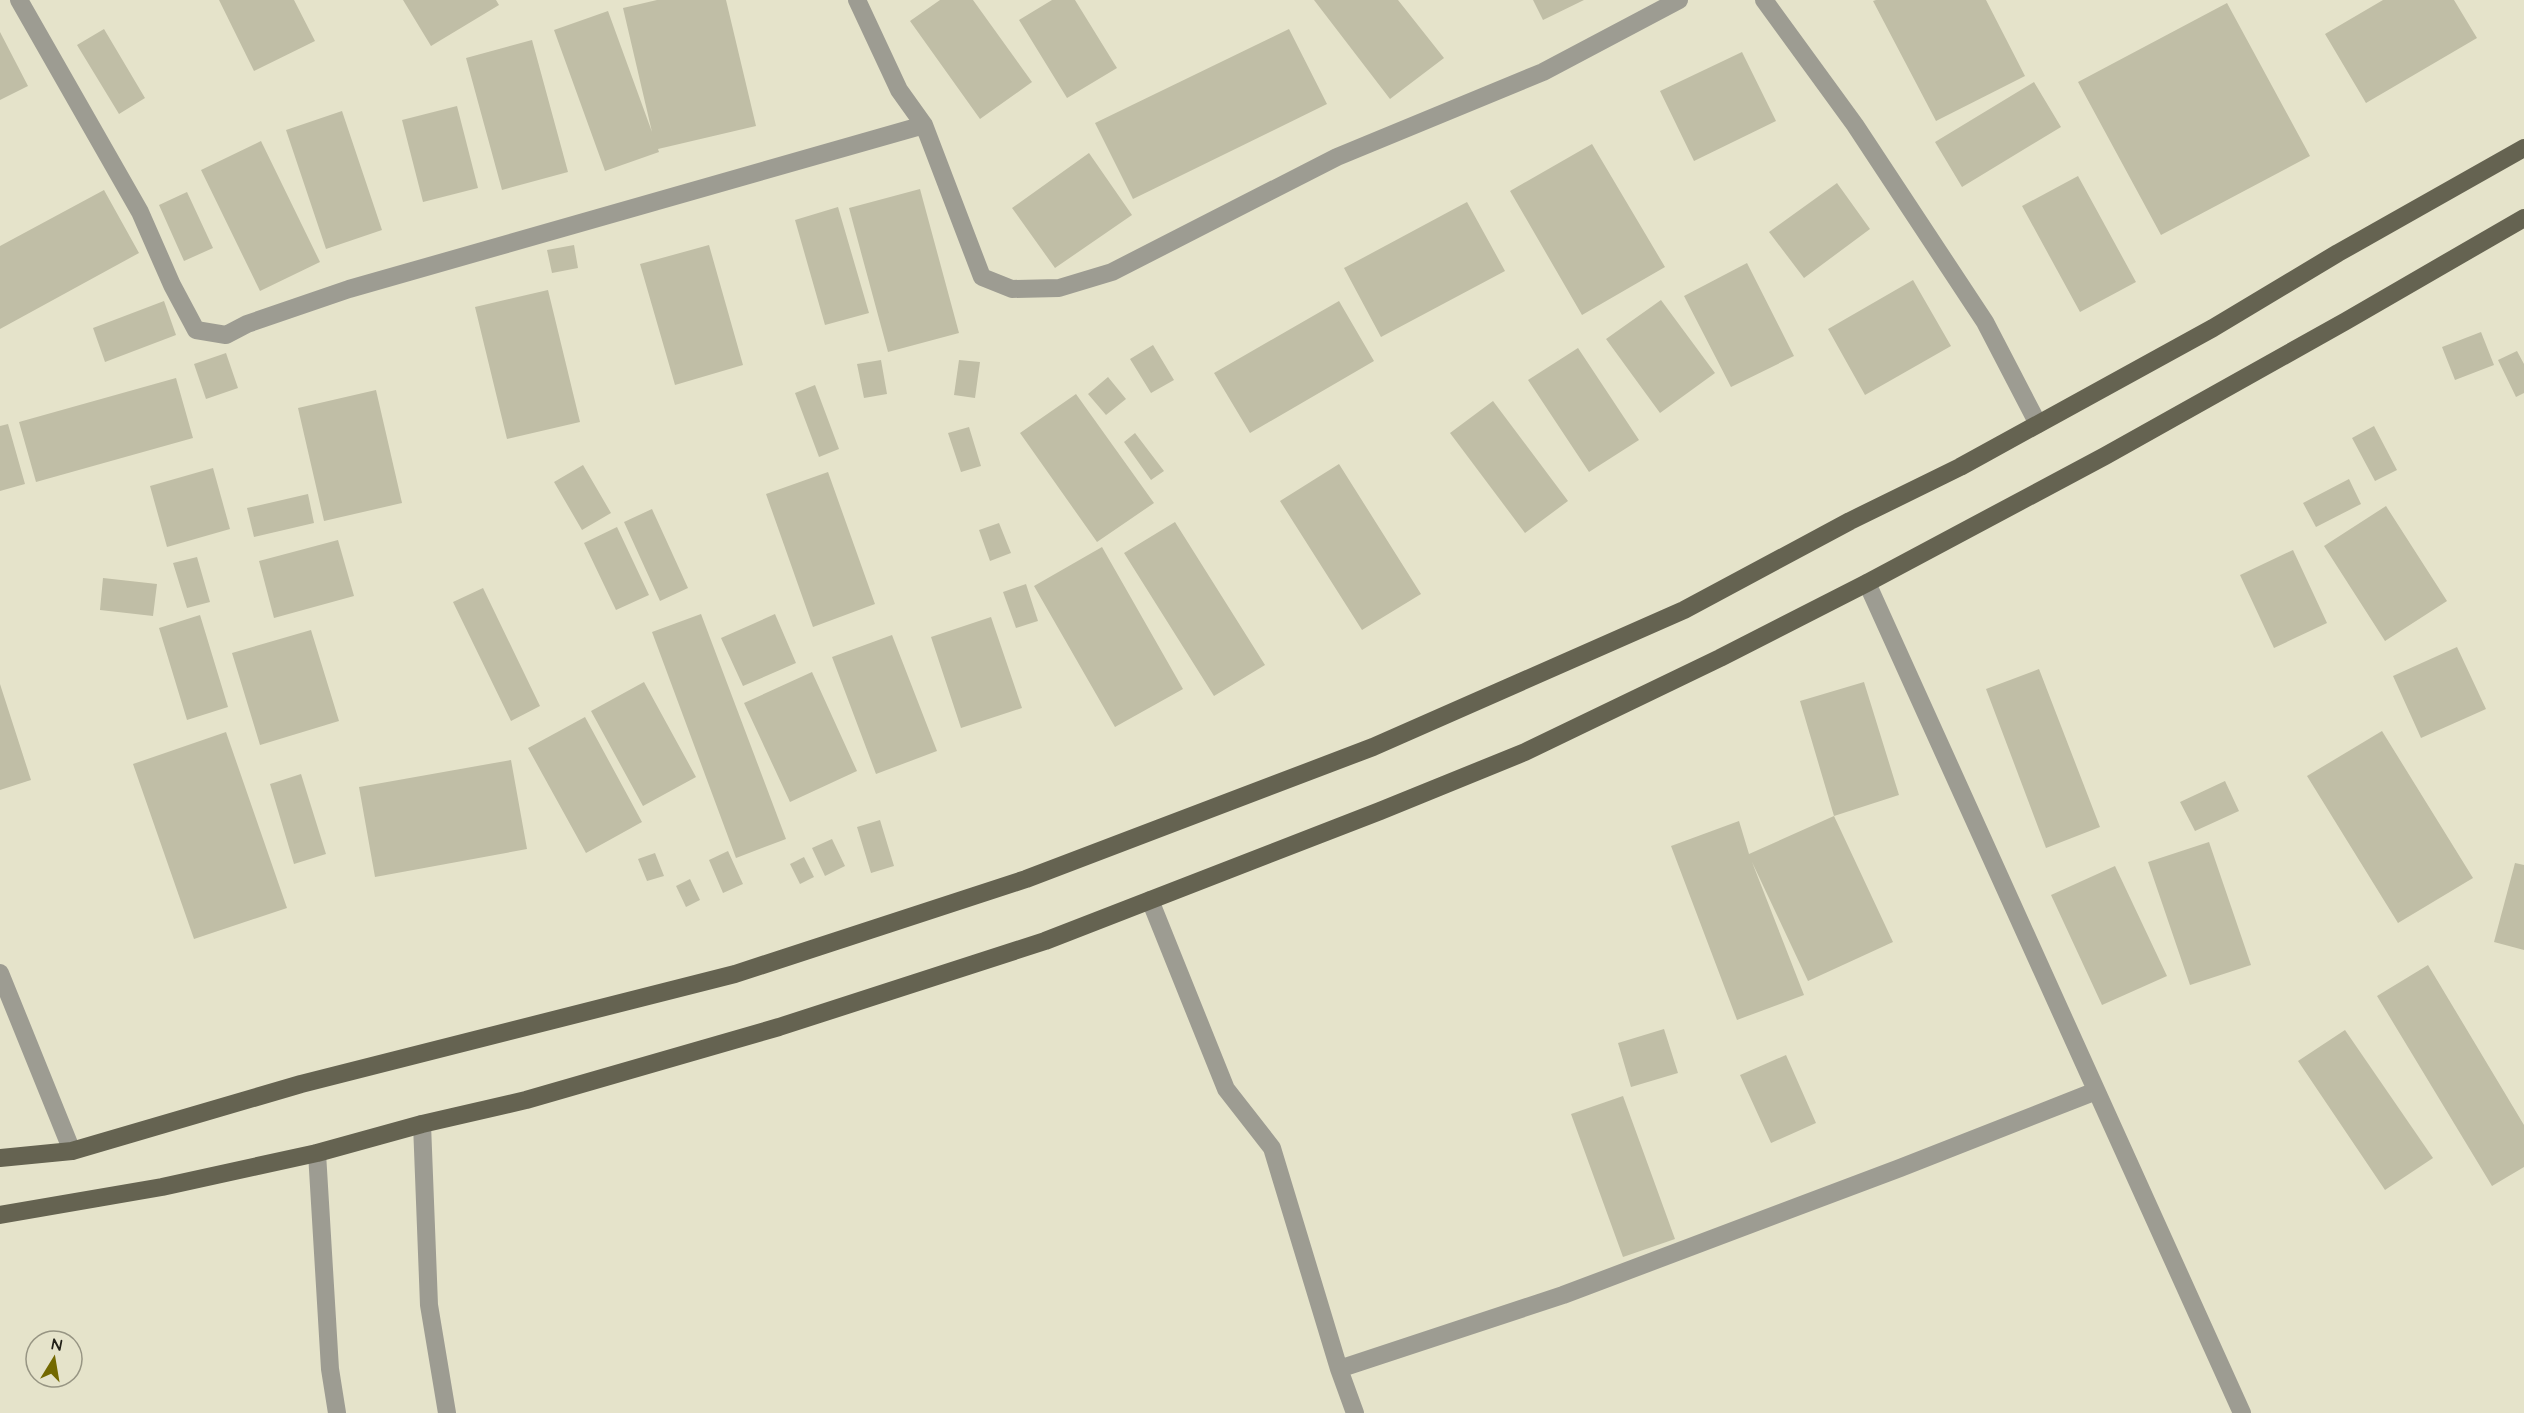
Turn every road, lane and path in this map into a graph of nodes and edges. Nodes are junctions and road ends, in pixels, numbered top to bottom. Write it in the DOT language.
graph roads {
  1 [pos="19,0"];
  2 [pos="1679,0"];
  3 [pos="1764,0"];
  4 [pos="860,1"];
  5 [pos="924,125"];
  6 [pos="2524,148"];
  7 [pos="2524,218"];
  8 [pos="2038,424"];
  9 [pos="1867,583"];
  10 [pos="1150,900"];
  11 [pos="0,973"];
  12 [pos="2096,1091"];
  13 [pos="422,1124"];
  14 [pos="72,1151"];
  15 [pos="317,1152"];
  16 [pos="0,1158"];
  17 [pos="0,1215"];
  18 [pos="1339,1369"];
  19 [pos="1349,1412"];
  20 [pos="337,1413"];
  21 [pos="447,1413"];
  22 [pos="2242,1413"];
  1 -- 5 [label="street"];
  2 -- 5 [label="street"];
  3 -- 8 [label="street"];
  4 -- 5 [label="street"];
  6 -- 8 [label="main road"];
  7 -- 9 [label="main road"];
  8 -- 14 [label="main road"];
  9 -- 10 [label="main road"];
  9 -- 12 [label="street"];
  10 -- 13 [label="main road"];
  10 -- 18 [label="street"];
  11 -- 14 [label="street"];
  12 -- 18 [label="street"];
  12 -- 22 [label="street"];
  13 -- 15 [label="main road"];
  13 -- 21 [label="street"];
  14 -- 16 [label="main road"];
  15 -- 17 [label="main road"];
  15 -- 20 [label="street"];
  18 -- 19 [label="street"];
}
